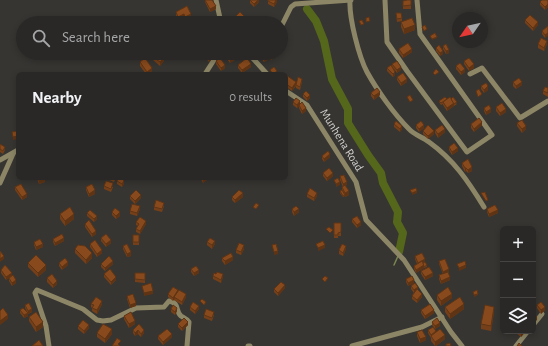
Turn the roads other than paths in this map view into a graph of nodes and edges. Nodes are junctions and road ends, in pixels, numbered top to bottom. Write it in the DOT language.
graph roads {
  1 [pos="216,0"];
  2 [pos="350,0"];
  3 [pos="385,0"];
  4 [pos="417,0"];
  5 [pos="220,16"];
  6 [pos="286,16"];
  7 [pos="214,60"];
  8 [pos="256,60"];
  9 [pos="206,72"];
  10 [pos="265,72"];
  11 [pos="470,74"];
  12 [pos="288,92"];
  13 [pos="548,101"];
  14 [pos="16,152"];
  15 [pos="13,154"];
  16 [pos="0,160"];
  17 [pos="0,183"];
  18 [pos="484,207"];
  19 [pos="542,314"];
  20 [pos="442,317"];
  21 [pos="536,321"];
  22 [pos="526,334"];
  23 [pos="49,346"];
  24 [pos="187,346"];
  25 [pos="352,346"];
  26 [pos="462,346"];
  27 [pos="516,346"];
  1 -- 5 [label="street"];
  2 -- 6 [label="street"];
  2 -- 18 [label="street"];
  3 -- 4 [label="street"];
  7 -- 9 [label="street"];
  8 -- 10 [label="street"];
  11 -- 13 [label="street"];
  12 -- 20 [label="street, Munhena Road"];
  14 -- 15 [label="street"];
  15 -- 16 [label="street"];
  15 -- 17 [label="street"];
  19 -- 21 [label="street"];
  20 -- 25 [label="street"];
  20 -- 26 [label="street, Munhena Road"];
  22 -- 27 [label="street"];
  23 -- 24 [label="street"];
}
